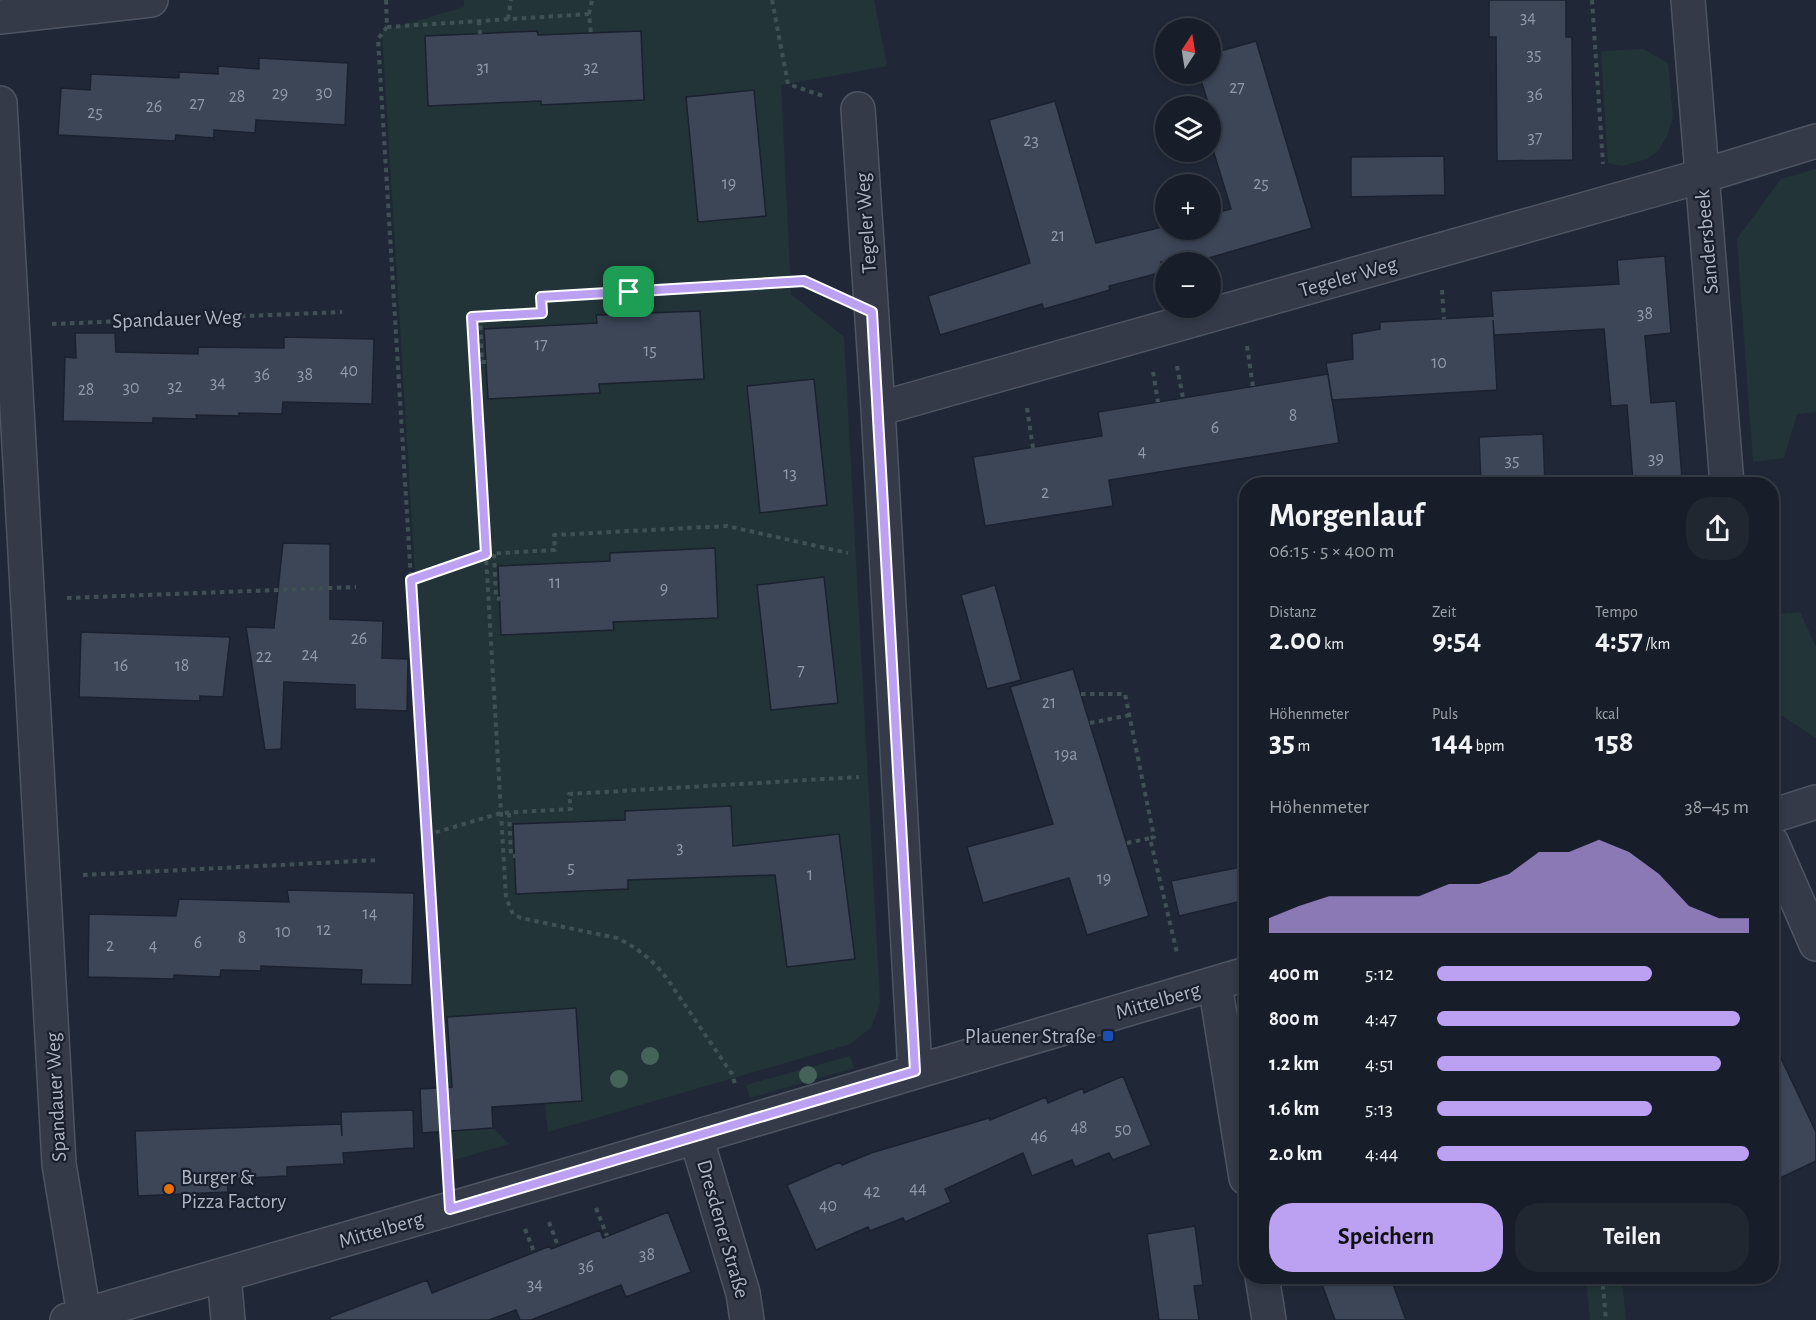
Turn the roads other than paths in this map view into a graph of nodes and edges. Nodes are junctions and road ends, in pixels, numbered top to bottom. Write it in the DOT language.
graph roads {
  1 [pos="151,0"];
  2 [pos="1688,0"];
  3 [pos="0,17"];
  4 [pos="0,103"];
  5 [pos="858,109"];
  6 [pos="1816,141"];
  7 [pos="1702,177"];
  8 [pos="878,409"];
  9 [pos="1726,477"];
  10 [pos="1816,802"];
  11 [pos="1779,814"];
  12 [pos="1779,859"];
  13 [pos="1816,944"];
  14 [pos="1239,976"];
  15 [pos="1200,988"];
  16 [pos="915,1071"];
  17 [pos="696,1137"];
  18 [pos="1239,1149"];
  19 [pos="224,1275"];
  20 [pos="1263,1284"];
  21 [pos="75,1317"];
  22 [pos="228,1320"];
  23 [pos="747,1320"];
  24 [pos="1269,1320"];
  1 -- 3 [label="street"];
  2 -- 7 [label="street, Sandersbeek"];
  4 -- 21 [label="street, Spandauer Weg"];
  5 -- 8 [label="street, Tegeler Weg"];
  6 -- 7 [label="street, Tegeler Weg"];
  7 -- 8 [label="street, Tegeler Weg"];
  7 -- 9 [label="street, Sandersbeek"];
  8 -- 16 [label="street, Tegeler Weg"];
  10 -- 11 [label="street"];
  12 -- 13 [label="street"];
  14 -- 15 [label="street, Mittelberg"];
  15 -- 16 [label="street, Mittelberg"];
  15 -- 18 [label="street"];
  16 -- 17 [label="street, Mittelberg"];
  17 -- 19 [label="street, Mittelberg"];
  17 -- 23 [label="street, Dresdener Straße"];
  19 -- 21 [label="street, Mittelberg"];
  19 -- 22 [label="street"];
  20 -- 24 [label="street"];
}
